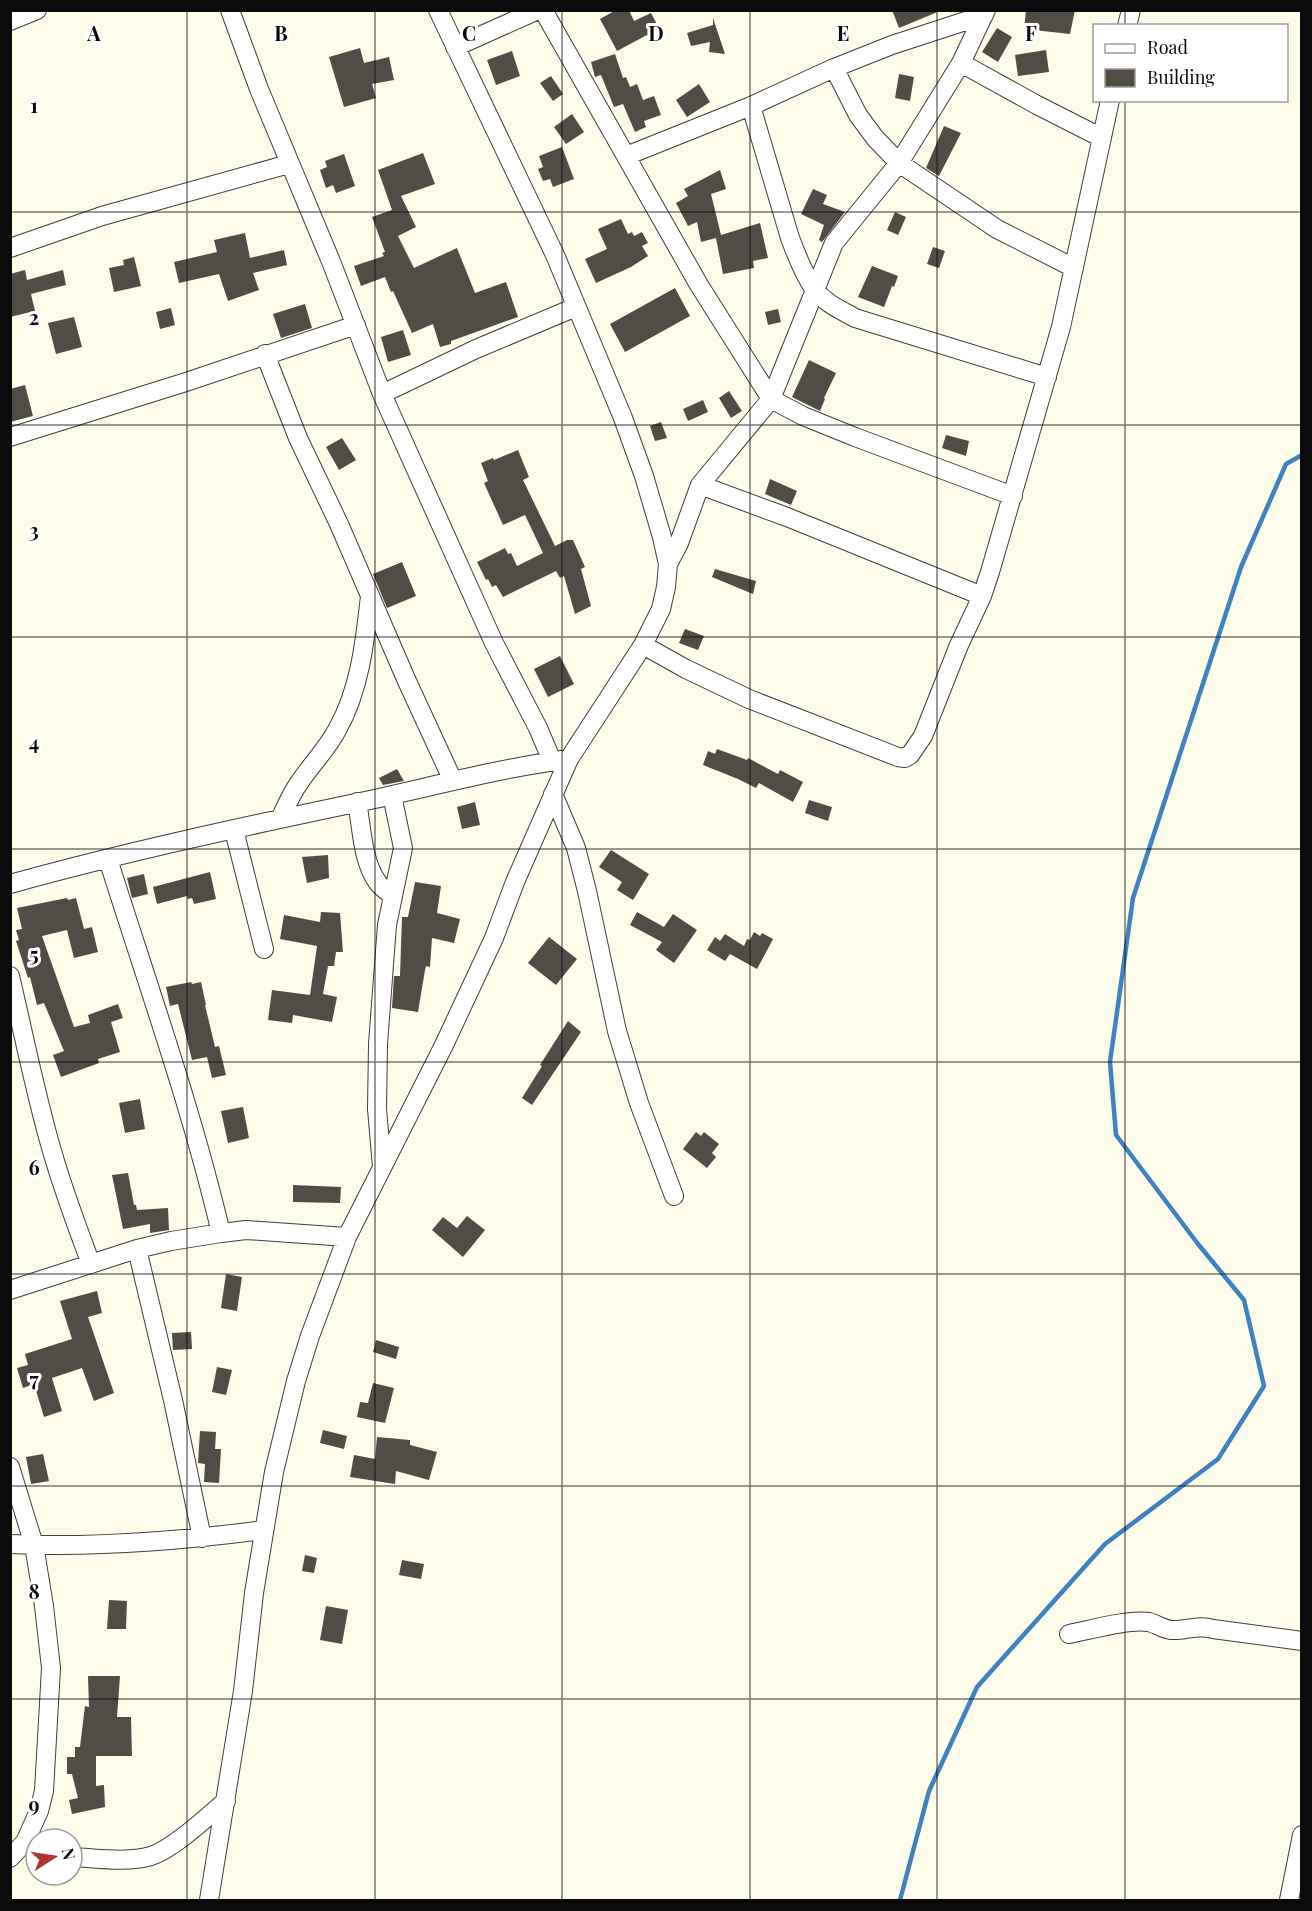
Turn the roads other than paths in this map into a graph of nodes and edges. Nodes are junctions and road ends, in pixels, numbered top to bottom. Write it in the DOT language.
graph roads {
  1 [pos="37,10"];
  2 [pos="230,10"];
  3 [pos="438,10"];
  4 [pos="538,10"];
  5 [pos="543,10"];
  6 [pos="985,13"];
  7 [pos="10,21"];
  8 [pos="455,46"];
  9 [pos="961,63"];
  10 [pos="834,68"];
  11 [pos="1110,102"];
  12 [pos="751,106"];
  13 [pos="1102,138"];
  14 [pos="626,156"];
  15 [pos="898,163"];
  16 [pos="289,164"];
  17 [pos="10,248"];
  18 [pos="1074,268"];
  19 [pos="815,290"];
  20 [pos="576,307"];
  21 [pos="356,324"];
  22 [pos="265,354"];
  23 [pos="1047,377"];
  24 [pos="382,394"];
  25 [pos="771,399"];
  26 [pos="10,437"];
  27 [pos="700,485"];
  28 [pos="1013,496"];
  29 [pos="668,564"];
  30 [pos="370,595"];
  31 [pos="982,596"];
  32 [pos="643,645"];
  33 [pos="560,760"];
  34 [pos="453,781"];
  35 [pos="554,794"];
  36 [pos="393,795"];
  37 [pos="357,802"];
  38 [pos="280,819"];
  39 [pos="234,830"];
  40 [pos="108,859"];
  41 [pos="10,884"];
  42 [pos="393,896"];
  43 [pos="264,949"];
  44 [pos="10,976"];
  45 [pos="382,1167"];
  46 [pos="674,1196"];
  47 [pos="221,1233"];
  48 [pos="347,1237"];
  49 [pos="137,1250"];
  50 [pos="91,1264"];
  51 [pos="10,1290"];
  52 [pos="10,1467"];
  53 [pos="264,1530"];
  54 [pos="202,1538"];
  55 [pos="10,1544"];
  56 [pos="34,1545"];
  57 [pos="1069,1634"];
  58 [pos="1302,1641"];
  59 [pos="226,1802"];
  60 [pos="35,1827"];
  61 [pos="1302,1835"];
  62 [pos="24,1849"];
  63 [pos="84,1857"];
  64 [pos="10,1858"];
  65 [pos="209,1900"];
  66 [pos="1289,1900"];
  1 -- 7 [label="street"];
  2 -- 16 [label="street"];
  3 -- 8 [label="street"];
  4 -- 8 [label="street"];
  5 -- 14 [label="street"];
  6 -- 9 [label="street"];
  6 -- 10 [label="street"];
  8 -- 20 [label="street"];
  9 -- 13 [label="street"];
  9 -- 15 [label="street"];
  10 -- 12 [label="street"];
  10 -- 15 [label="street"];
  11 -- 13 [label="street"];
  12 -- 14 [label="street"];
  12 -- 19 [label="street"];
  13 -- 18 [label="street"];
  14 -- 25 [label="street"];
  15 -- 18 [label="street"];
  15 -- 19 [label="street"];
  16 -- 17 [label="street"];
  16 -- 21 [label="street"];
  18 -- 23 [label="street"];
  19 -- 23 [label="street"];
  19 -- 25 [label="street"];
  20 -- 24 [label="street"];
  20 -- 29 [label="street"];
  21 -- 22 [label="street"];
  21 -- 24 [label="street"];
  22 -- 26 [label="street"];
  22 -- 30 [label="street"];
  23 -- 28 [label="street"];
  24 -- 33 [label="street"];
  25 -- 27 [label="street"];
  25 -- 28 [label="street"];
  27 -- 29 [label="street"];
  27 -- 31 [label="street"];
  28 -- 31 [label="street"];
  29 -- 32 [label="street"];
  30 -- 34 [label="street"];
  30 -- 38 [label="street"];
  31 -- 32 [label="street"];
  32 -- 33 [label="street"];
  33 -- 34 [label="street"];
  33 -- 35 [label="street"];
  34 -- 36 [label="street"];
  35 -- 45 [label="street"];
  35 -- 46 [label="street"];
  36 -- 37 [label="street"];
  36 -- 42 [label="street"];
  37 -- 38 [label="street"];
  37 -- 42 [label="street"];
  38 -- 39 [label="street"];
  39 -- 40 [label="street"];
  39 -- 43 [label="street"];
  40 -- 41 [label="street"];
  40 -- 47 [label="street"];
  42 -- 45 [label="street"];
  44 -- 50 [label="street"];
  45 -- 48 [label="street"];
  47 -- 48 [label="street"];
  47 -- 49 [label="street"];
  48 -- 53 [label="street"];
  49 -- 50 [label="street"];
  49 -- 54 [label="street"];
  50 -- 51 [label="street"];
  52 -- 56 [label="street"];
  53 -- 54 [label="street"];
  53 -- 59 [label="street"];
  54 -- 56 [label="street"];
  55 -- 56 [label="street"];
  56 -- 60 [label="street"];
  57 -- 58 [label="street"];
  59 -- 63 [label="street"];
  59 -- 65 [label="street"];
  61 -- 66 [label="street"];
  62 -- 64 [label="street"];
}
